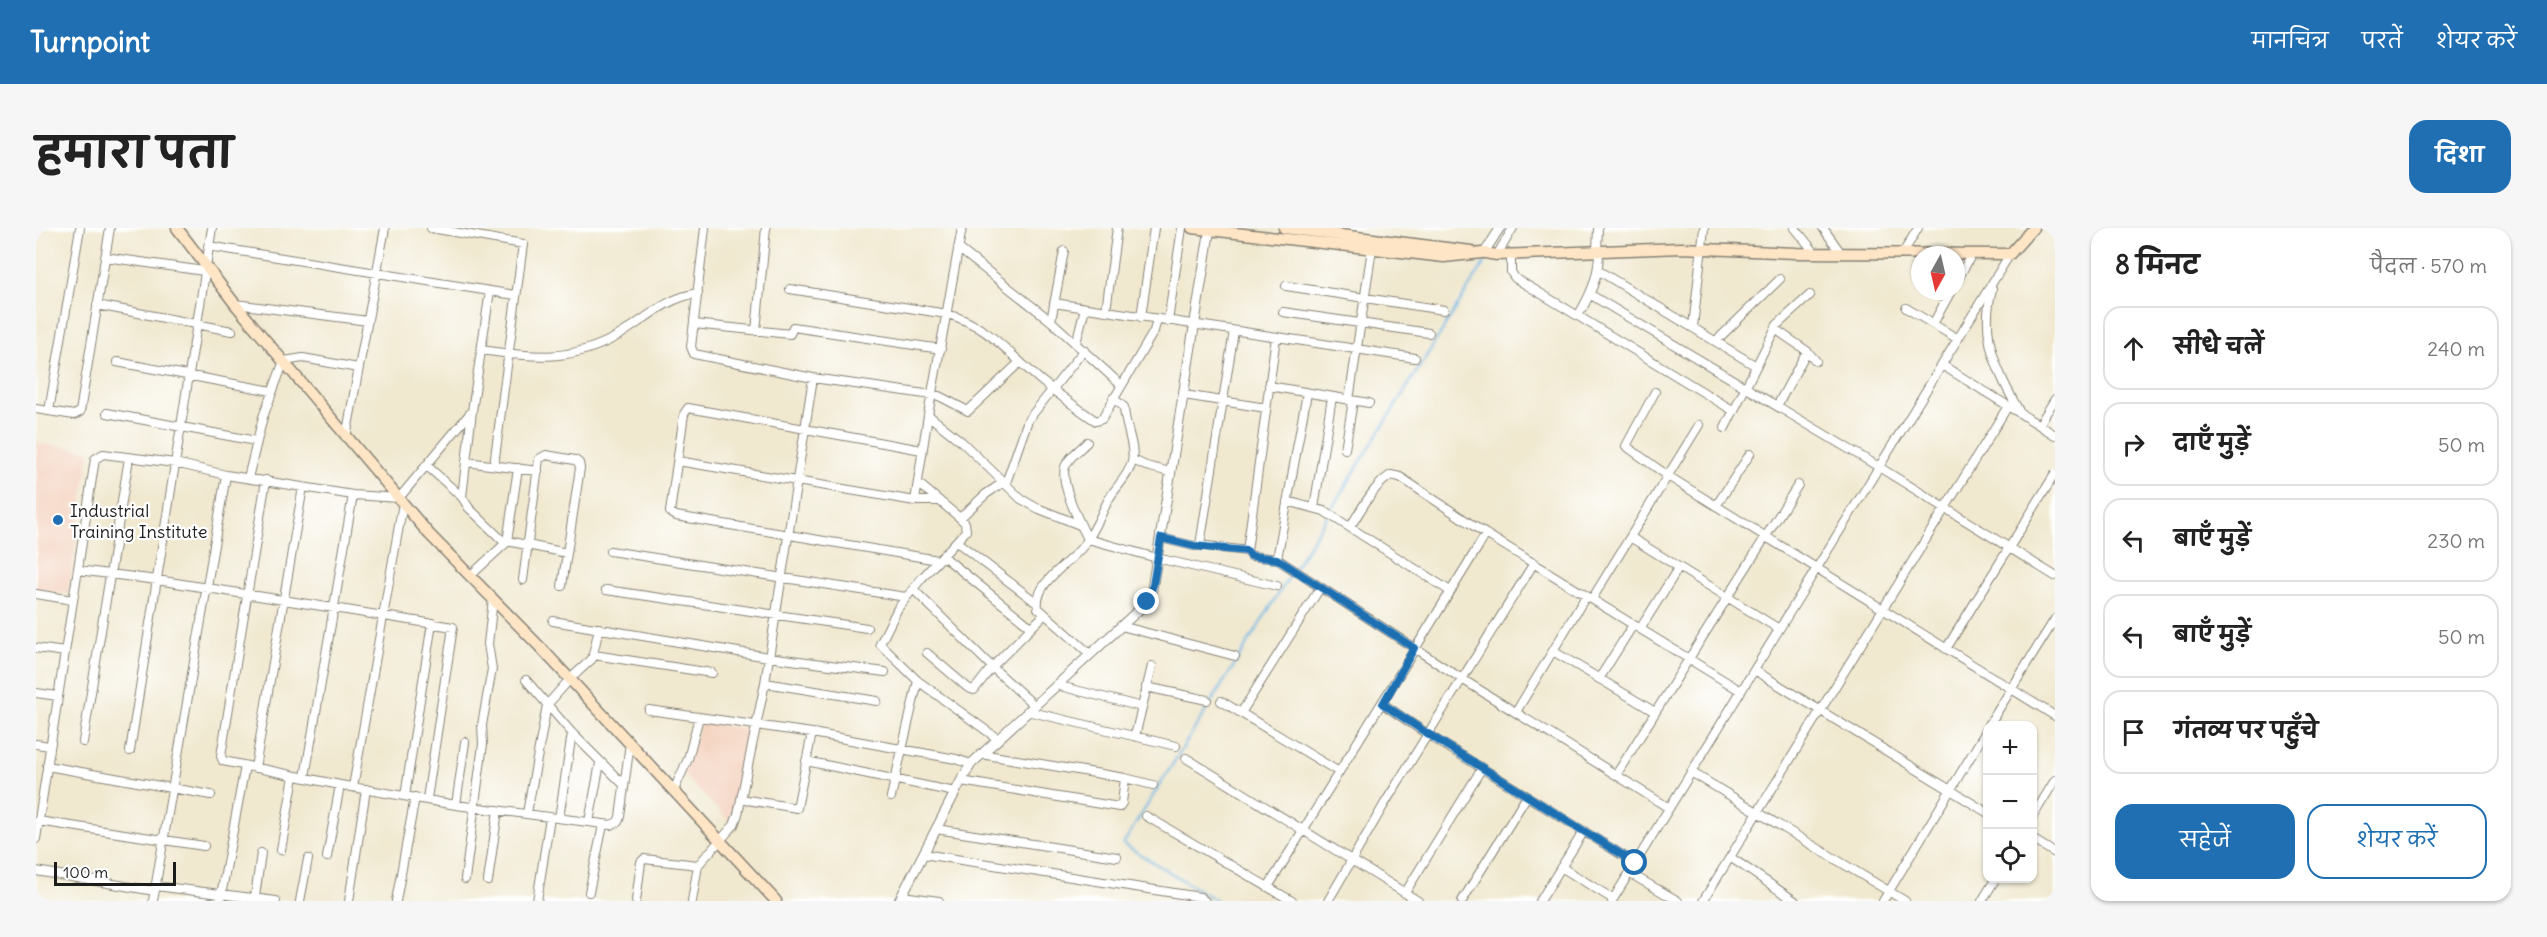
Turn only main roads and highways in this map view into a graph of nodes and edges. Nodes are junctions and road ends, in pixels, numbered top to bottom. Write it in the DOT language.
graph roads {
  1 [pos="177,228"];
  2 [pos="1192,228"];
  3 [pos="1284,228"];
  4 [pos="2033,228"];
  5 [pos="1210,229"];
  6 [pos="1488,254"];
  7 [pos="776,901"];
  1 -- 7 [label="main road"];
  2 -- 5 [label="main road"];
  3 -- 6 [label="main road"];
  4 -- 6 [label="main road"];
  5 -- 6 [label="main road"];
}
